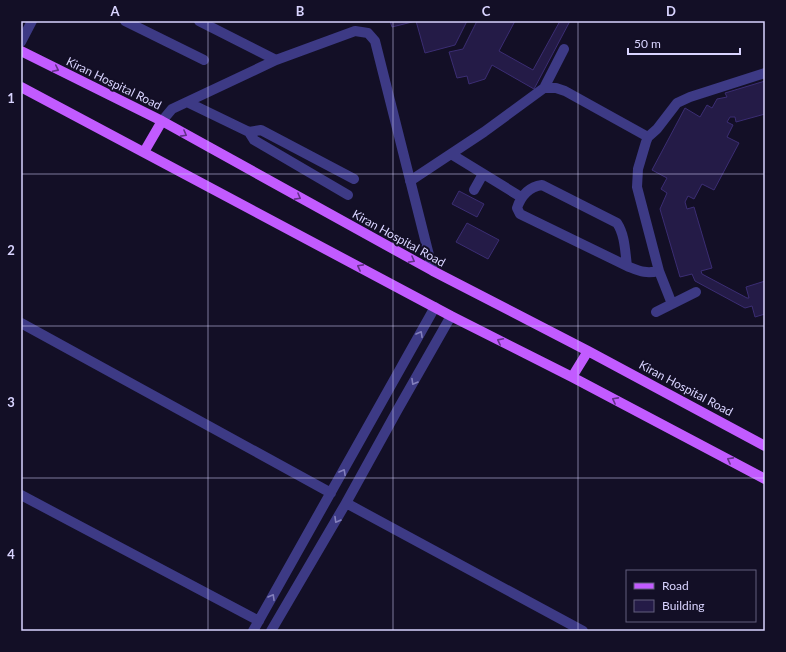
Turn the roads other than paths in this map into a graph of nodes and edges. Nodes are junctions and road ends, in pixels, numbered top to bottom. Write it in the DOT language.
graph roads {
  1 [pos="32,21"];
  2 [pos="125,21"];
  3 [pos="199,21"];
  4 [pos="21,42"];
  5 [pos="564,49"];
  6 [pos="21,51"];
  7 [pos="204,60"];
  8 [pos="276,60"];
  9 [pos="765,73"];
  10 [pos="21,87"];
  11 [pos="544,88"];
  12 [pos="187,102"];
  13 [pos="162,121"];
  14 [pos="249,132"];
  15 [pos="648,137"];
  16 [pos="144,152"];
  17 [pos="451,154"];
  18 [pos="483,174"];
  19 [pos="354,179"];
  20 [pos="410,181"];
  21 [pos="474,190"];
  22 [pos="348,194"];
  23 [pos="521,197"];
  24 [pos="627,266"];
  25 [pos="433,271"];
  26 [pos="659,271"];
  27 [pos="696,292"];
  28 [pos="672,304"];
  29 [pos="435,307"];
  30 [pos="656,312"];
  31 [pos="451,316"];
  32 [pos="21,323"];
  33 [pos="411,351"];
  34 [pos="588,351"];
  35 [pos="426,360"];
  36 [pos="572,377"];
  37 [pos="382,401"];
  38 [pos="398,409"];
  39 [pos="765,446"];
  40 [pos="765,479"];
  41 [pos="331,493"];
  42 [pos="21,495"];
  43 [pos="346,503"];
  44 [pos="297,554"];
  45 [pos="312,562"];
  46 [pos="259,621"];
  47 [pos="274,630"];
  48 [pos="253,631"];
  49 [pos="583,631"];
  1 -- 4 [label="street"];
  2 -- 7 [label="street"];
  3 -- 8 [label="street"];
  5 -- 11 [label="street"];
  6 -- 13 [label="main road, Kiran Hospital Road, one-way"];
  8 -- 12 [label="street"];
  8 -- 20 [label="street"];
  9 -- 15 [label="street"];
  10 -- 16 [label="main road"];
  11 -- 15 [label="street"];
  11 -- 17 [label="street"];
  12 -- 13 [label="street"];
  12 -- 14 [label="street"];
  13 -- 16 [label="main road"];
  13 -- 25 [label="main road, Kiran Hospital Road, one-way"];
  14 -- 19 [label="street"];
  14 -- 22 [label="street"];
  15 -- 26 [label="street"];
  29 -- 16 [label="main road, one-way"];
  17 -- 18 [label="street"];
  17 -- 20 [label="street"];
  18 -- 21 [label="street"];
  18 -- 23 [label="street"];
  20 -- 25 [label="street"];
  23 -- 24 [label="street"];
  23 -- 24 [label="street"];
  24 -- 26 [label="street"];
  25 -- 34 [label="main road, Kiran Hospital Road"];
  26 -- 28 [label="street"];
  27 -- 28 [label="street"];
  28 -- 30 [label="street"];
  29 -- 31 [label="main road"];
  33 -- 29 [label="street, one-way"];
  31 -- 35 [label="street"];
  36 -- 31 [label="main road, one-way"];
  32 -- 41 [label="street"];
  33 -- 35 [label="street"];
  33 -- 37 [label="street"];
  34 -- 36 [label="main road"];
  34 -- 39 [label="main road, Kiran Hospital Road"];
  35 -- 38 [label="street, one-way"];
  40 -- 36 [label="main road, one-way"];
  37 -- 38 [label="street"];
  41 -- 37 [label="street, one-way"];
  38 -- 43 [label="street"];
  41 -- 44 [label="street"];
  42 -- 46 [label="street"];
  43 -- 45 [label="street, one-way"];
  43 -- 49 [label="street"];
  44 -- 45 [label="street"];
  46 -- 44 [label="street, one-way"];
  45 -- 47 [label="street"];
  46 -- 48 [label="street"];
}
